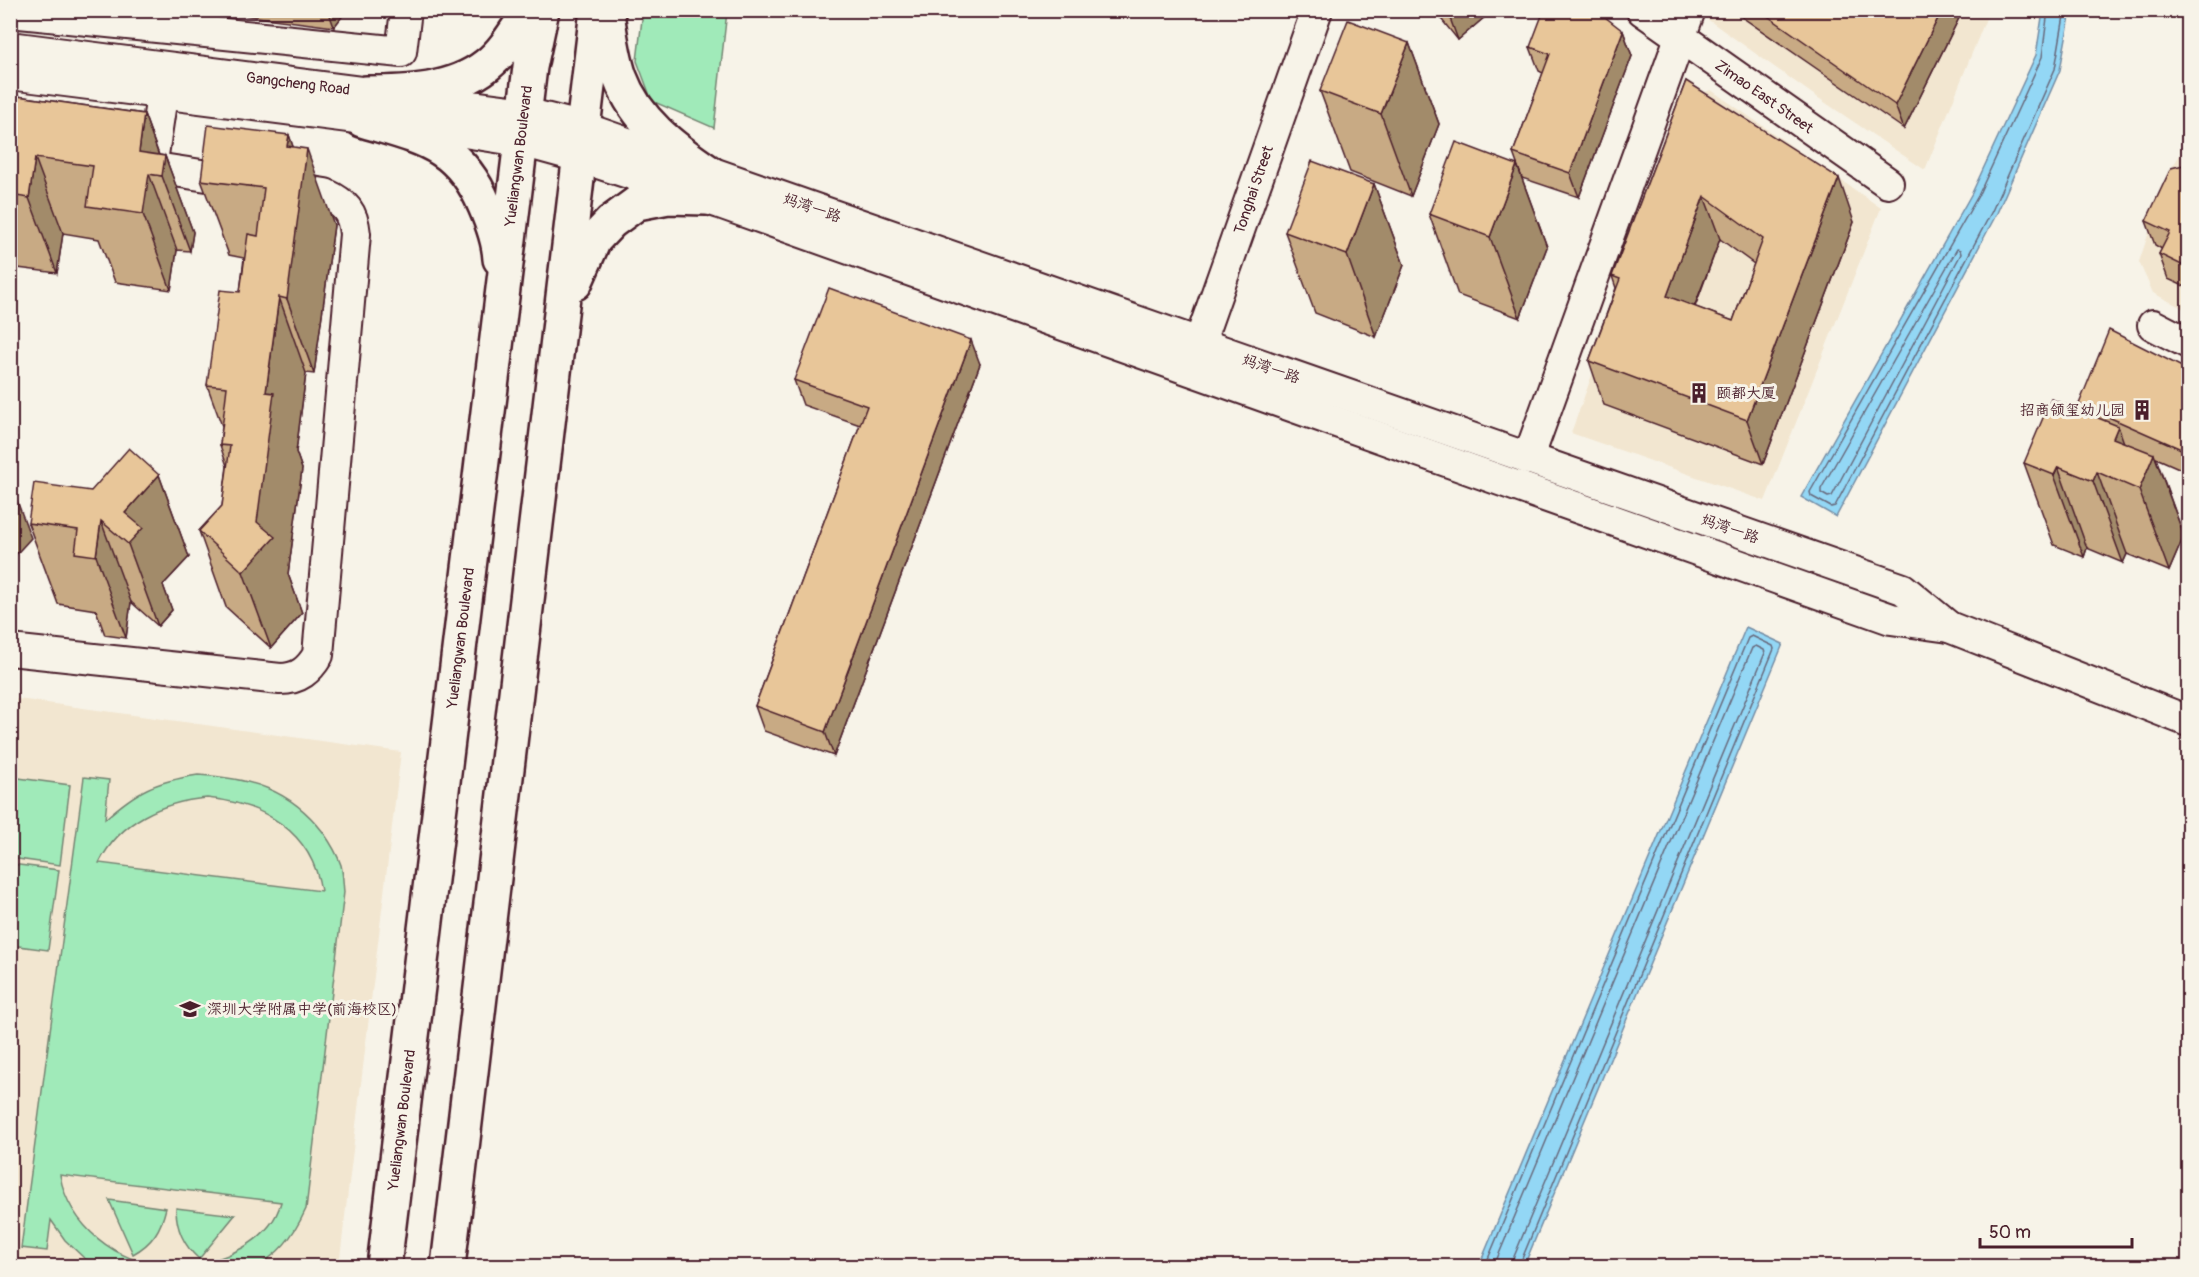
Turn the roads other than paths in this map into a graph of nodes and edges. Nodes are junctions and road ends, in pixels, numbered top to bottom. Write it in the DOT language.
graph roads {
  1 [pos="406,10"];
  2 [pos="530,10"];
  3 [pos="542,10"];
  4 [pos="597,10"];
  5 [pos="606,10"];
  6 [pos="1317,10"];
  7 [pos="1642,10"];
  8 [pos="10,12"];
  9 [pos="1685,24"];
  10 [pos="10,47"];
  11 [pos="10,74"];
  12 [pos="164,80"];
  13 [pos="364,106"];
  14 [pos="523,127"];
  15 [pos="582,143"];
  16 [pos="104,161"];
  17 [pos="151,168"];
  18 [pos="1888,183"];
  19 [pos="708,185"];
  20 [pos="502,301"];
  21 [pos="561,318"];
  22 [pos="2153,326"];
  23 [pos="2188,343"];
  24 [pos="1195,357"];
  25 [pos="1528,459"];
  26 [pos="1949,627"];
  27 [pos="10,650"];
  28 [pos="2188,721"];
  29 [pos="384,1266"];
  30 [pos="448,1266"];
  1 -- 8 [label="street"];
  2 -- 13 [label="main road"];
  3 -- 14 [label="main road, Yueliangwan Boulevard"];
  4 -- 15 [label="main road"];
  5 -- 19 [label="main road"];
  6 -- 24 [label="street, Tonghai Street"];
  7 -- 9 [label="street, Zimao East Street"];
  9 -- 18 [label="street, Zimao East Street"];
  9 -- 25 [label="street"];
  10 -- 12 [label="street, Gangcheng Road"];
  11 -- 12 [label="street, Gangcheng Road"];
  12 -- 13 [label="street, Gangcheng Road"];
  12 -- 17 [label="street"];
  13 -- 14 [label="street, Gangcheng Road"];
  13 -- 20 [label="main road"];
  14 -- 15 [label="street, Gangcheng Road"];
  14 -- 20 [label="main road, Yueliangwan Boulevard"];
  15 -- 19 [label="street, 妈湾一路"];
  15 -- 21 [label="main road"];
  16 -- 17 [label="street"];
  17 -- 27 [label="street"];
  19 -- 21 [label="main road"];
  19 -- 24 [label="street, 妈湾一路"];
  20 -- 29 [label="main road, Yueliangwan Boulevard"];
  21 -- 30 [label="main road"];
  22 -- 23 [label="street"];
  24 -- 25 [label="street, 妈湾一路"];
  24 -- 26 [label="street, 妈湾一路"];
  25 -- 26 [label="street, 妈湾一路"];
  26 -- 28 [label="street, 妈湾一路"];
}
